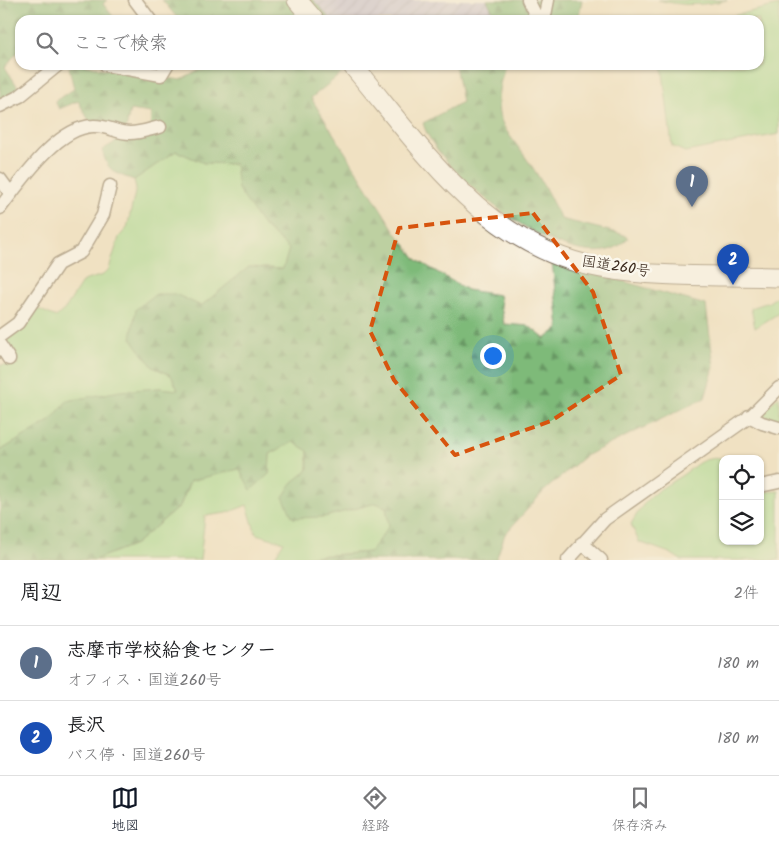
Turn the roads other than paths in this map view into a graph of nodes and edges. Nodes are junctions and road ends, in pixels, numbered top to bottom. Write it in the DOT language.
graph roads {
  1 [pos="135,0"];
  2 [pos="297,0"];
  3 [pos="528,0"];
  4 [pos="548,0"];
  5 [pos="146,15"];
  6 [pos="310,15"];
  7 [pos="536,15"];
  8 [pos="545,15"];
  9 [pos="52,70"];
  10 [pos="134,70"];
  11 [pos="164,70"];
  12 [pos="356,70"];
  13 [pos="0,106"];
  14 [pos="160,126"];
  15 [pos="0,179"];
  16 [pos="110,186"];
  17 [pos="11,194"];
  18 [pos="0,208"];
  19 [pos="779,277"];
  20 [pos="0,336"];
  21 [pos="0,345"];
  22 [pos="9,359"];
  23 [pos="779,388"];
  24 [pos="749,416"];
  25 [pos="779,428"];
  26 [pos="779,482"];
  27 [pos="764,485"];
  28 [pos="582,543"];
  29 [pos="568,560"];
  30 [pos="601,560"];
  1 -- 5 [label="street"];
  2 -- 6 [label="highway"];
  3 -- 7 [label="street"];
  4 -- 8 [label="street"];
  9 -- 13 [label="street"];
  10 -- 11 [label="street"];
  12 -- 19 [label="highway, 国道260号"];
  14 -- 17 [label="street"];
  15 -- 17 [label="street"];
  16 -- 20 [label="street"];
  17 -- 18 [label="street"];
  21 -- 22 [label="street"];
  23 -- 24 [label="street"];
  24 -- 25 [label="street"];
  24 -- 28 [label="street"];
  26 -- 27 [label="street"];
  28 -- 29 [label="street"];
  28 -- 30 [label="street"];
}
